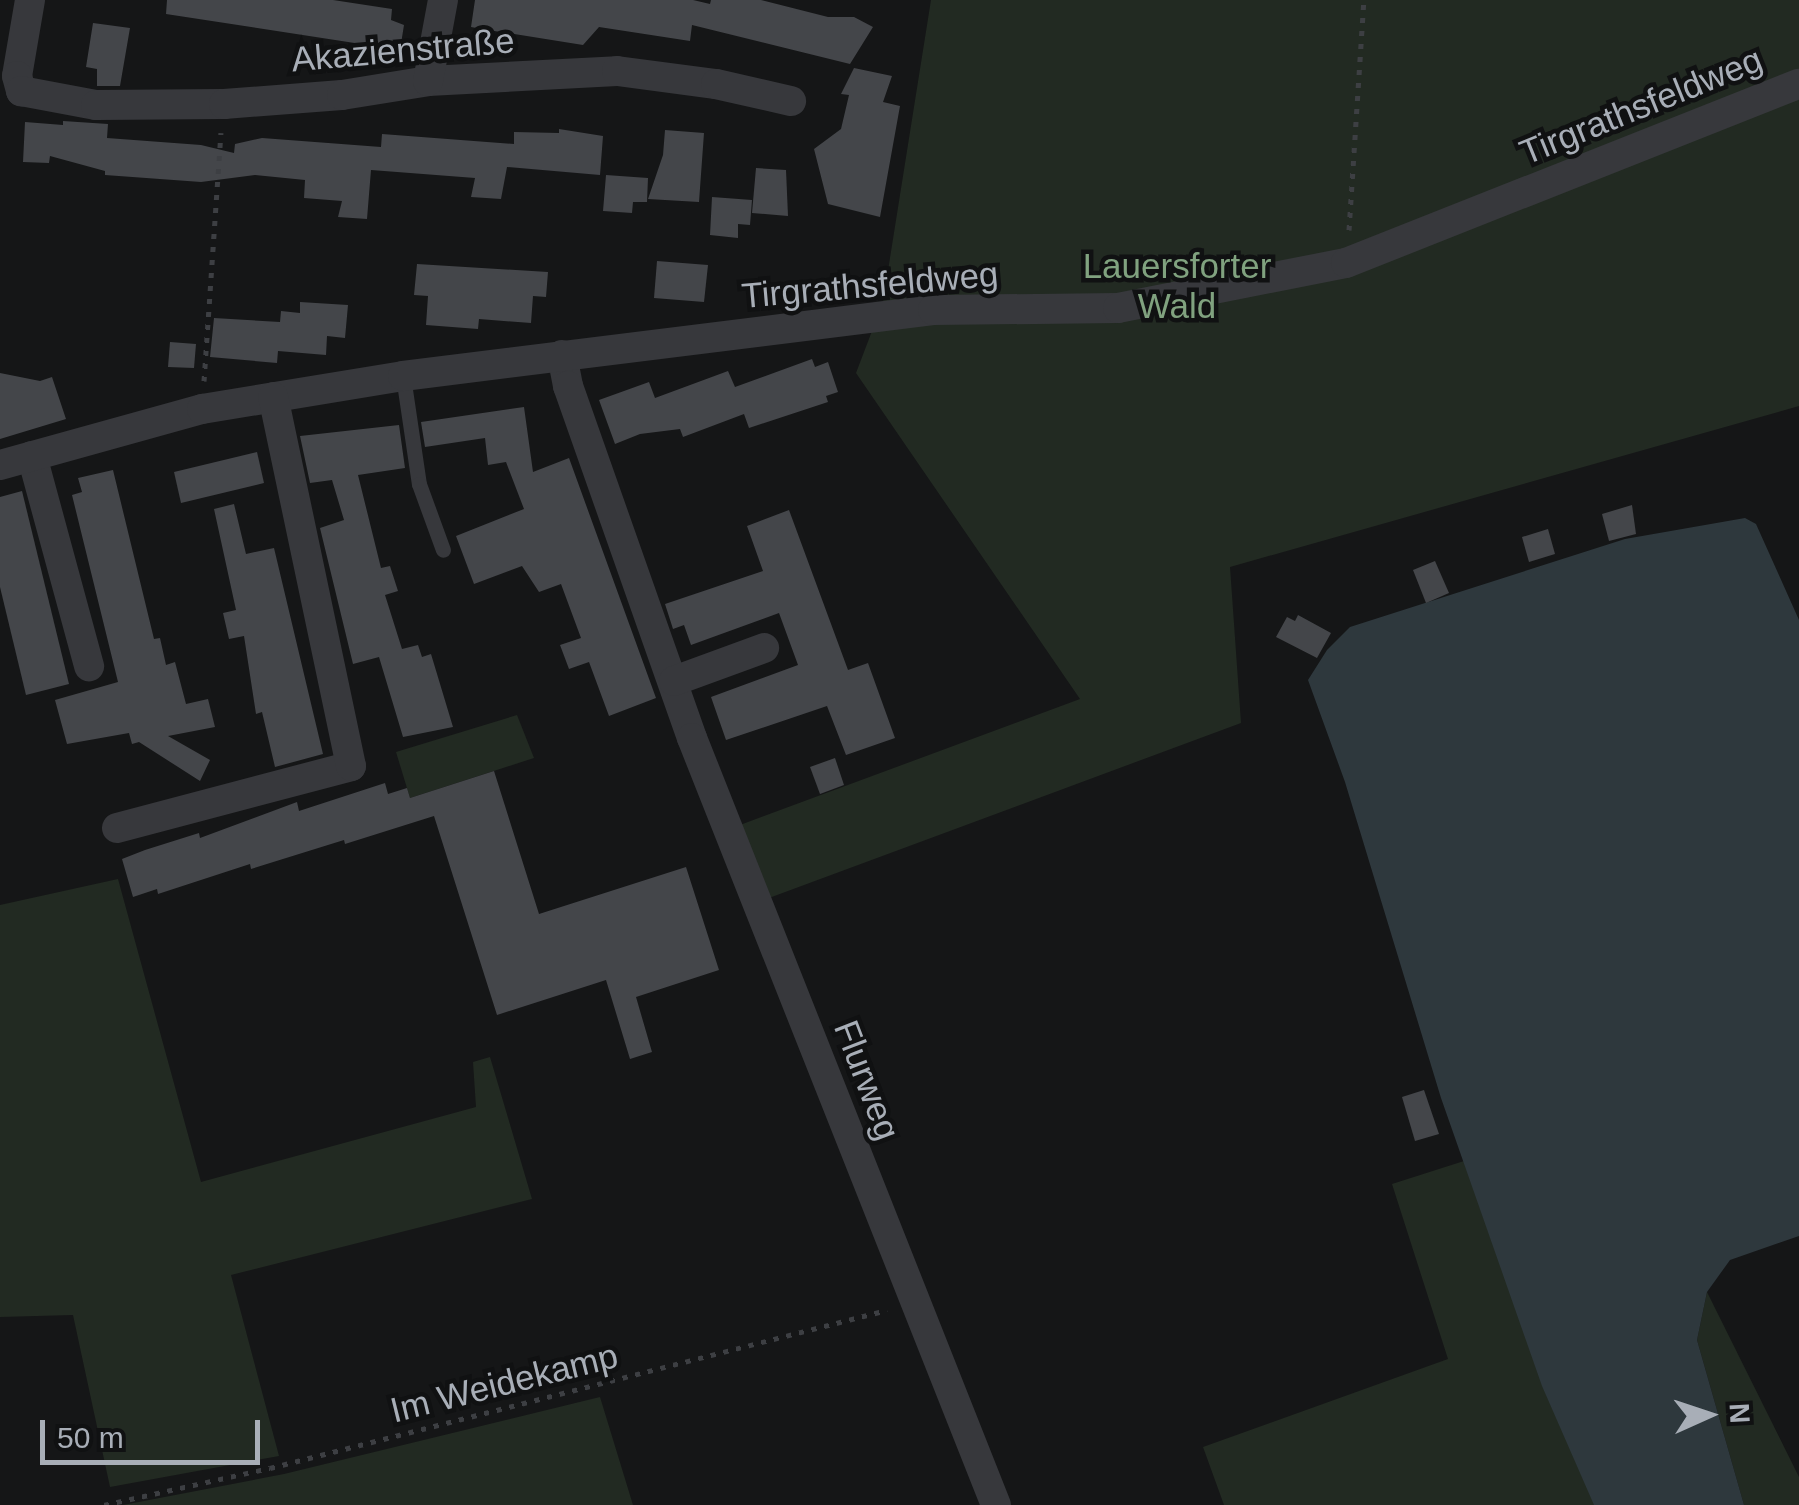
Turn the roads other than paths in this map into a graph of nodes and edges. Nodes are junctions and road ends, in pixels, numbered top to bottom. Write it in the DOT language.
graph roads {
  1 [pos="30,0"];
  2 [pos="442,0"];
  3 [pos="428,81"];
  4 [pos="1799,84"];
  5 [pos="791,101"];
  6 [pos="562,355"];
  7 [pos="402,376"];
  8 [pos="273,397"];
  9 [pos="32,456"];
  10 [pos="0,464"];
  11 [pos="444,550"];
  12 [pos="764,648"];
  13 [pos="89,666"];
  14 [pos="674,680"];
  15 [pos="117,828"];
  16 [pos="996,1505"];
  1 -- 3 [label="street, Akazienstraße"];
  2 -- 3 [label="street"];
  3 -- 5 [label="street, Akazienstraße"];
  4 -- 6 [label="street, Tirgrathsfeldweg"];
  6 -- 7 [label="street, Tirgrathsfeldweg"];
  6 -- 14 [label="street, Flurweg"];
  7 -- 8 [label="street, Tirgrathsfeldweg"];
  7 -- 11 [label="lane"];
  8 -- 9 [label="street, Tirgrathsfeldweg"];
  8 -- 15 [label="street"];
  9 -- 10 [label="street, Tirgrathsfeldweg"];
  9 -- 13 [label="street"];
  12 -- 14 [label="street"];
  14 -- 16 [label="street, Flurweg"];
}
